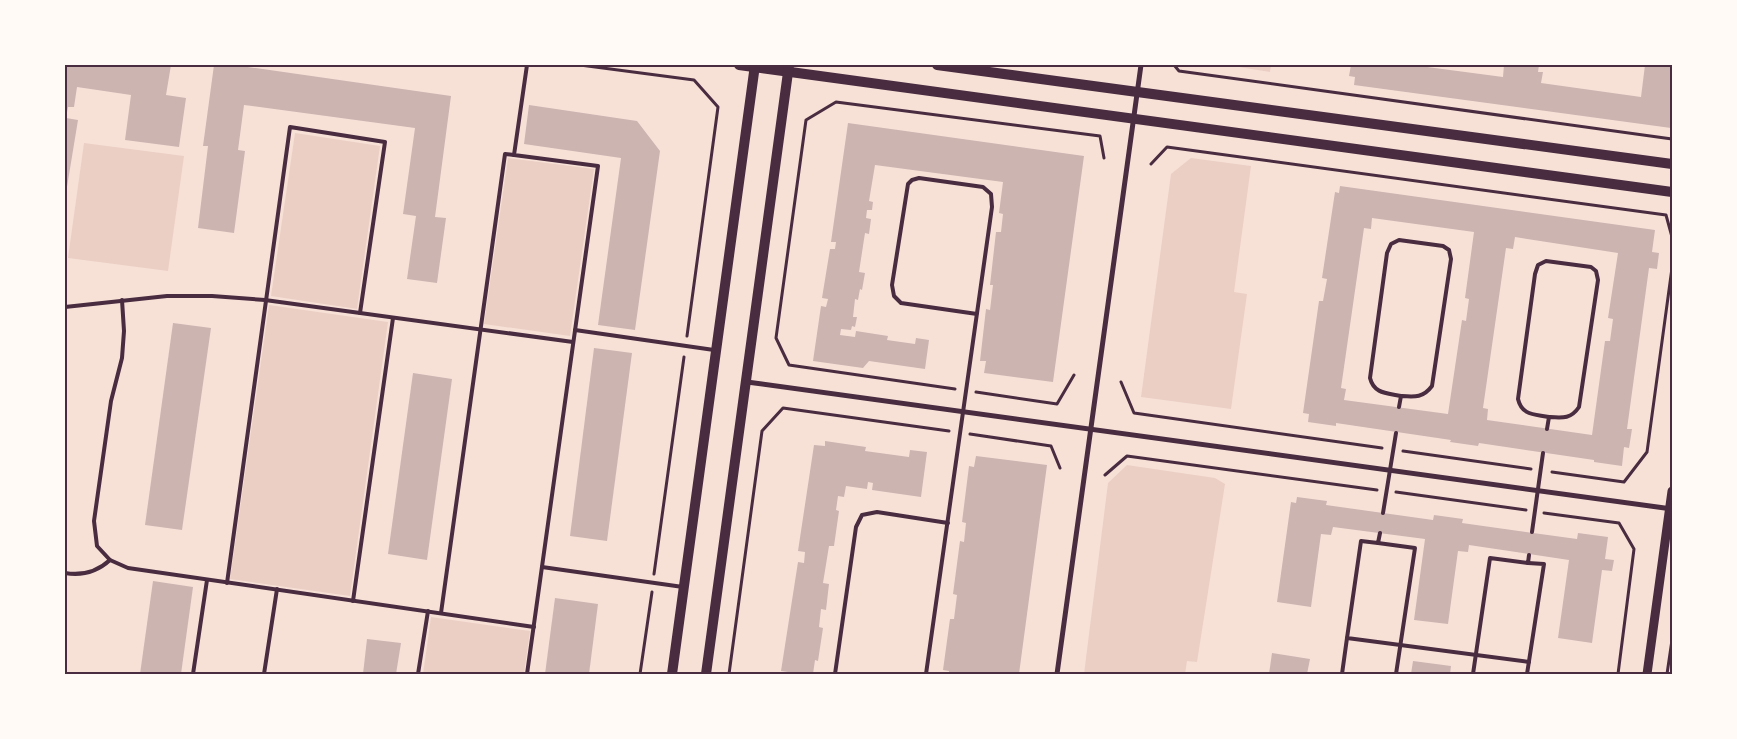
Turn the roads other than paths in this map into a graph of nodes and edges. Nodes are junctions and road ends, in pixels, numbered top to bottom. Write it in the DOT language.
graph roads {
  1 [pos="527,65"];
  2 [pos="739,65"];
  3 [pos="937,65"];
  4 [pos="1141,65"];
  5 [pos="754,66"];
  6 [pos="789,68"];
  7 [pos="1137,93"];
  8 [pos="1134,118"];
  9 [pos="514,155"];
  10 [pos="1672,164"];
  11 [pos="1672,192"];
  12 [pos="122,300"];
  13 [pos="265,300"];
  14 [pos="65,307"];
  15 [pos="360,314"];
  16 [pos="977,314"];
  17 [pos="393,318"];
  18 [pos="480,329"];
  19 [pos="575,330"];
  20 [pos="574,342"];
  21 [pos="717,350"];
  22 [pos="747,382"];
  23 [pos="1402,396"];
  24 [pos="1400,407"];
  25 [pos="964,412"];
  26 [pos="1549,416"];
  27 [pos="1547,429"];
  28 [pos="1089,430"];
  29 [pos="1396,433"];
  30 [pos="1543,453"];
  31 [pos="1389,471"];
  32 [pos="1537,491"];
  33 [pos="1672,492"];
  34 [pos="1671,509"];
  35 [pos="1383,513"];
  36 [pos="948,523"];
  37 [pos="1532,532"];
  38 [pos="1380,533"];
  39 [pos="1378,543"];
  40 [pos="1529,555"];
  41 [pos="110,560"];
  42 [pos="1528,562"];
  43 [pos="542,567"];
  44 [pos="65,574"];
  45 [pos="207,580"];
  46 [pos="227,583"];
  47 [pos="684,587"];
  48 [pos="276,589"];
  49 [pos="353,601"];
  50 [pos="428,611"];
  51 [pos="441,614"];
  52 [pos="534,627"];
  53 [pos="1347,638"];
  54 [pos="1400,645"];
  55 [pos="1476,656"];
  56 [pos="1529,662"];
  57 [pos="193,674"];
  58 [pos="264,674"];
  59 [pos="418,674"];
  60 [pos="527,674"];
  61 [pos="672,674"];
  62 [pos="706,674"];
  63 [pos="835,674"];
  64 [pos="926,674"];
  65 [pos="1057,674"];
  66 [pos="1342,674"];
  67 [pos="1396,674"];
  68 [pos="1473,674"];
  69 [pos="1527,674"];
  70 [pos="1647,674"];
  1 -- 9 [label="lane"];
  2 -- 5 [label="main road"];
  3 -- 7 [label="main road"];
  4 -- 7 [label="street"];
  5 -- 6 [label="main road"];
  5 -- 21 [label="main road"];
  6 -- 8 [label="main road"];
  6 -- 22 [label="main road"];
  7 -- 8 [label="street"];
  7 -- 10 [label="main road"];
  8 -- 11 [label="main road"];
  8 -- 28 [label="street"];
  9 -- 18 [label="lane"];
  9 -- 19 [label="lane"];
  12 -- 13 [label="lane"];
  12 -- 14 [label="lane"];
  12 -- 41 [label="lane"];
  13 -- 15 [label="lane"];
  13 -- 15 [label="lane"];
  13 -- 46 [label="lane"];
  15 -- 17 [label="lane"];
  16 -- 16 [label="lane"];
  16 -- 25 [label="lane"];
  17 -- 18 [label="lane"];
  17 -- 49 [label="lane"];
  18 -- 20 [label="lane"];
  18 -- 51 [label="lane"];
  19 -- 20 [label="lane"];
  19 -- 21 [label="lane"];
  20 -- 43 [label="lane"];
  21 -- 47 [label="main road"];
  22 -- 25 [label="street"];
  22 -- 62 [label="main road"];
  23 -- 23 [label="lane"];
  23 -- 24 [label="lane"];
  25 -- 28 [label="street"];
  25 -- 36 [label="lane"];
  26 -- 26 [label="lane"];
  26 -- 27 [label="lane"];
  28 -- 31 [label="street"];
  28 -- 65 [label="street"];
  29 -- 31 [label="lane"];
  30 -- 32 [label="lane"];
  31 -- 32 [label="street"];
  31 -- 35 [label="lane"];
  32 -- 34 [label="street"];
  32 -- 37 [label="lane"];
  33 -- 34 [label="street"];
  34 -- 70 [label="street"];
  36 -- 63 [label="lane"];
  36 -- 64 [label="lane"];
  38 -- 39 [label="lane"];
  39 -- 53 [label="lane"];
  39 -- 54 [label="lane"];
  40 -- 42 [label="lane"];
  41 -- 44 [label="lane"];
  41 -- 45 [label="lane"];
  42 -- 55 [label="lane"];
  42 -- 56 [label="lane"];
  43 -- 47 [label="lane"];
  43 -- 52 [label="lane"];
  45 -- 46 [label="lane"];
  45 -- 57 [label="lane"];
  46 -- 48 [label="lane"];
  47 -- 61 [label="main road"];
  48 -- 49 [label="lane"];
  48 -- 58 [label="lane"];
  49 -- 50 [label="lane"];
  50 -- 51 [label="lane"];
  50 -- 59 [label="lane"];
  51 -- 52 [label="lane"];
  52 -- 60 [label="lane"];
  53 -- 54 [label="lane"];
  53 -- 66 [label="lane"];
  54 -- 55 [label="lane"];
  54 -- 67 [label="lane"];
  55 -- 56 [label="lane"];
  55 -- 68 [label="lane"];
  56 -- 69 [label="lane"];
}
